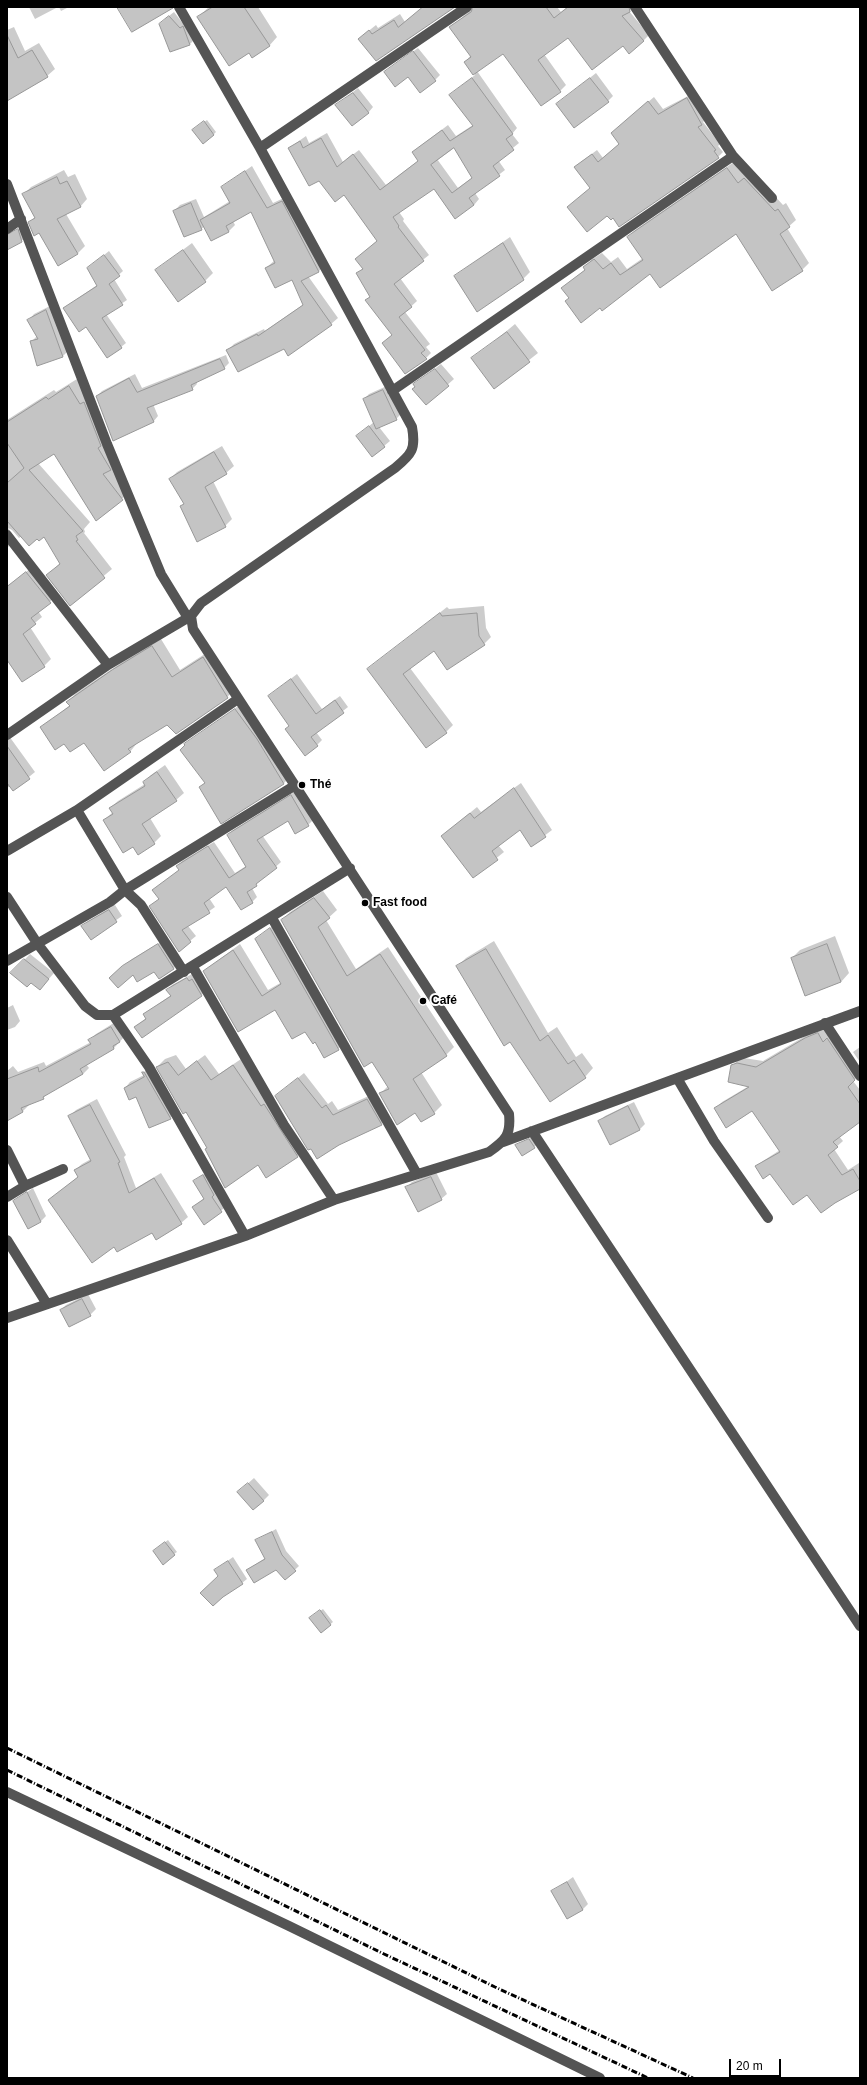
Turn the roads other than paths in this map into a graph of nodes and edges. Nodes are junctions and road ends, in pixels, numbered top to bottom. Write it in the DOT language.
graph roads {
  1 [pos="179,7"];
  2 [pos="467,7"];
  3 [pos="635,7"];
  4 [pos="260,148"];
  5 [pos="734,156"];
  6 [pos="7,184"];
  7 [pos="772,198"];
  8 [pos="21,219"];
  9 [pos="7,229"];
  10 [pos="392,391"];
  11 [pos="7,535"];
  12 [pos="190,617"];
  13 [pos="108,665"];
  14 [pos="238,700"];
  15 [pos="8,731"];
  16 [pos="294,786"];
  17 [pos="77,810"];
  18 [pos="7,851"];
  19 [pos="350,868"];
  20 [pos="125,890"];
  21 [pos="7,897"];
  22 [pos="272,918"];
  23 [pos="37,943"];
  24 [pos="7,961"];
  25 [pos="193,966"];
  26 [pos="184,972"];
  27 [pos="860,1010"];
  28 [pos="114,1015"];
  29 [pos="825,1023"];
  30 [pos="860,1076"];
  31 [pos="677,1078"];
  32 [pos="532,1131"];
  33 [pos="504,1142"];
  34 [pos="7,1150"];
  35 [pos="63,1169"];
  36 [pos="417,1174"];
  37 [pos="25,1186"];
  38 [pos="7,1197"];
  39 [pos="334,1200"];
  40 [pos="768,1218"];
  41 [pos="245,1236"];
  42 [pos="7,1240"];
  43 [pos="46,1304"];
  44 [pos="7,1318"];
  45 [pos="860,1626"];
  46 [pos="7,1792"];
  47 [pos="600,2078"];
  1 -- 4 [label="street"];
  2 -- 4 [label="street"];
  3 -- 5 [label="street"];
  4 -- 10 [label="street"];
  5 -- 7 [label="street"];
  5 -- 10 [label="street"];
  6 -- 8 [label="street"];
  8 -- 9 [label="street"];
  8 -- 12 [label="street"];
  10 -- 12 [label="street"];
  11 -- 13 [label="street"];
  12 -- 13 [label="street"];
  12 -- 14 [label="street"];
  13 -- 15 [label="street"];
  14 -- 16 [label="street"];
  14 -- 17 [label="street"];
  16 -- 19 [label="street"];
  16 -- 20 [label="street"];
  17 -- 18 [label="street"];
  17 -- 20 [label="street"];
  19 -- 22 [label="street"];
  19 -- 33 [label="street"];
  20 -- 23 [label="street"];
  20 -- 26 [label="street"];
  21 -- 23 [label="street"];
  22 -- 25 [label="street"];
  22 -- 36 [label="street"];
  23 -- 24 [label="street"];
  23 -- 28 [label="street"];
  25 -- 26 [label="street"];
  25 -- 39 [label="street"];
  26 -- 28 [label="street"];
  27 -- 29 [label="street"];
  28 -- 41 [label="street"];
  29 -- 30 [label="street"];
  29 -- 31 [label="street"];
  31 -- 32 [label="street"];
  31 -- 40 [label="street"];
  32 -- 33 [label="street"];
  32 -- 45 [label="street"];
  33 -- 36 [label="street"];
  34 -- 37 [label="street"];
  35 -- 37 [label="street"];
  36 -- 39 [label="street"];
  37 -- 38 [label="street"];
  39 -- 41 [label="street"];
  41 -- 43 [label="street"];
  42 -- 43 [label="street"];
  43 -- 44 [label="street"];
  46 -- 47 [label="street"];
}
